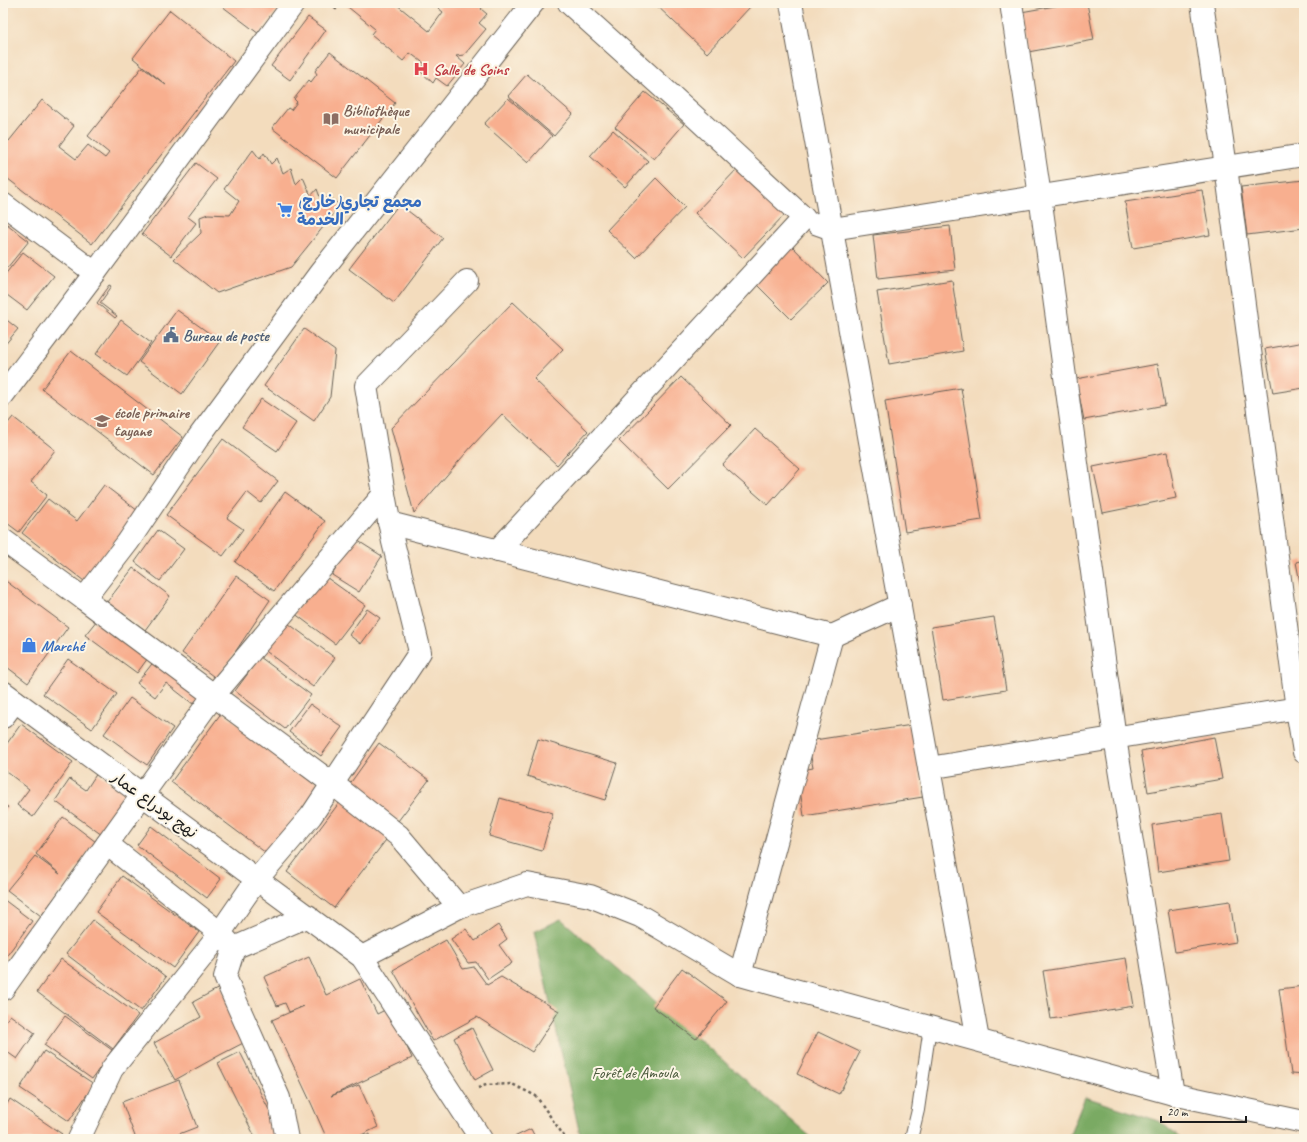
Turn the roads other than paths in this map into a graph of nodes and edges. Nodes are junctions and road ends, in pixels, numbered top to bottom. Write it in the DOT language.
graph roads {
  1 [pos="294,3"];
  2 [pos="534,3"];
  3 [pos="569,3"];
  4 [pos="791,3"];
  5 [pos="1011,3"];
  6 [pos="1202,3"];
  7 [pos="1304,155"];
  8 [pos="1226,167"];
  9 [pos="1040,196"];
  10 [pos="3,204"];
  11 [pos="804,218"];
  12 [pos="832,229"];
  13 [pos="95,273"];
  14 [pos="467,281"];
  15 [pos="3,395"];
  16 [pos="384,494"];
  17 [pos="389,523"];
  18 [pos="3,540"];
  19 [pos="497,550"];
  20 [pos="84,600"];
  21 [pos="900,606"];
  22 [pos="832,636"];
  23 [pos="214,695"];
  24 [pos="7,703"];
  25 [pos="1301,708"];
  26 [pos="1115,738"];
  27 [pos="1304,752"];
  28 [pos="929,768"];
  29 [pos="333,784"];
  30 [pos="142,794"];
  31 [pos="107,844"];
  32 [pos="257,879"];
  33 [pos="459,907"];
  34 [pos="308,916"];
  35 [pos="227,940"];
  36 [pos="362,957"];
  37 [pos="740,974"];
  38 [pos="3,989"];
  39 [pos="930,1027"];
  40 [pos="978,1040"];
  41 [pos="1173,1094"];
  42 [pos="1304,1122"];
  43 [pos="79,1139"];
  44 [pos="287,1139"];
  45 [pos="481,1139"];
  46 [pos="911,1139"];
  1 -- 13 [label="street"];
  2 -- 20 [label="street"];
  3 -- 11 [label="street"];
  4 -- 12 [label="street"];
  5 -- 9 [label="street"];
  6 -- 8 [label="street"];
  7 -- 8 [label="street"];
  8 -- 9 [label="street"];
  8 -- 25 [label="street"];
  9 -- 12 [label="street"];
  9 -- 26 [label="street"];
  10 -- 13 [label="street"];
  11 -- 12 [label="street"];
  11 -- 19 [label="street"];
  12 -- 21 [label="street"];
  13 -- 15 [label="street"];
  14 -- 16 [label="street"];
  16 -- 17 [label="street"];
  16 -- 23 [label="street"];
  17 -- 19 [label="street"];
  17 -- 29 [label="street"];
  18 -- 20 [label="street"];
  19 -- 22 [label="street"];
  20 -- 23 [label="street"];
  21 -- 22 [label="street"];
  21 -- 28 [label="street"];
  22 -- 37 [label="street"];
  23 -- 29 [label="street"];
  23 -- 30 [label="street"];
  24 -- 30 [label="street, نهج بودراع عمار"];
  25 -- 26 [label="street"];
  25 -- 27 [label="street"];
  26 -- 28 [label="street"];
  26 -- 41 [label="street"];
  28 -- 40 [label="street"];
  29 -- 32 [label="street"];
  29 -- 33 [label="street"];
  30 -- 31 [label="street"];
  30 -- 32 [label="street, نهج بودراع عمار"];
  31 -- 35 [label="street"];
  31 -- 38 [label="street"];
  32 -- 34 [label="street, نهج بودراع عمار"];
  32 -- 35 [label="street"];
  33 -- 36 [label="street"];
  33 -- 37 [label="street"];
  34 -- 35 [label="street"];
  34 -- 36 [label="street, نهج بودراع عمار"];
  35 -- 43 [label="street"];
  35 -- 44 [label="street"];
  36 -- 45 [label="street, نهج بودراع عمار"];
  37 -- 39 [label="street"];
  39 -- 40 [label="street"];
  39 -- 46 [label="lane"];
  40 -- 41 [label="street"];
  41 -- 42 [label="street"];
}
